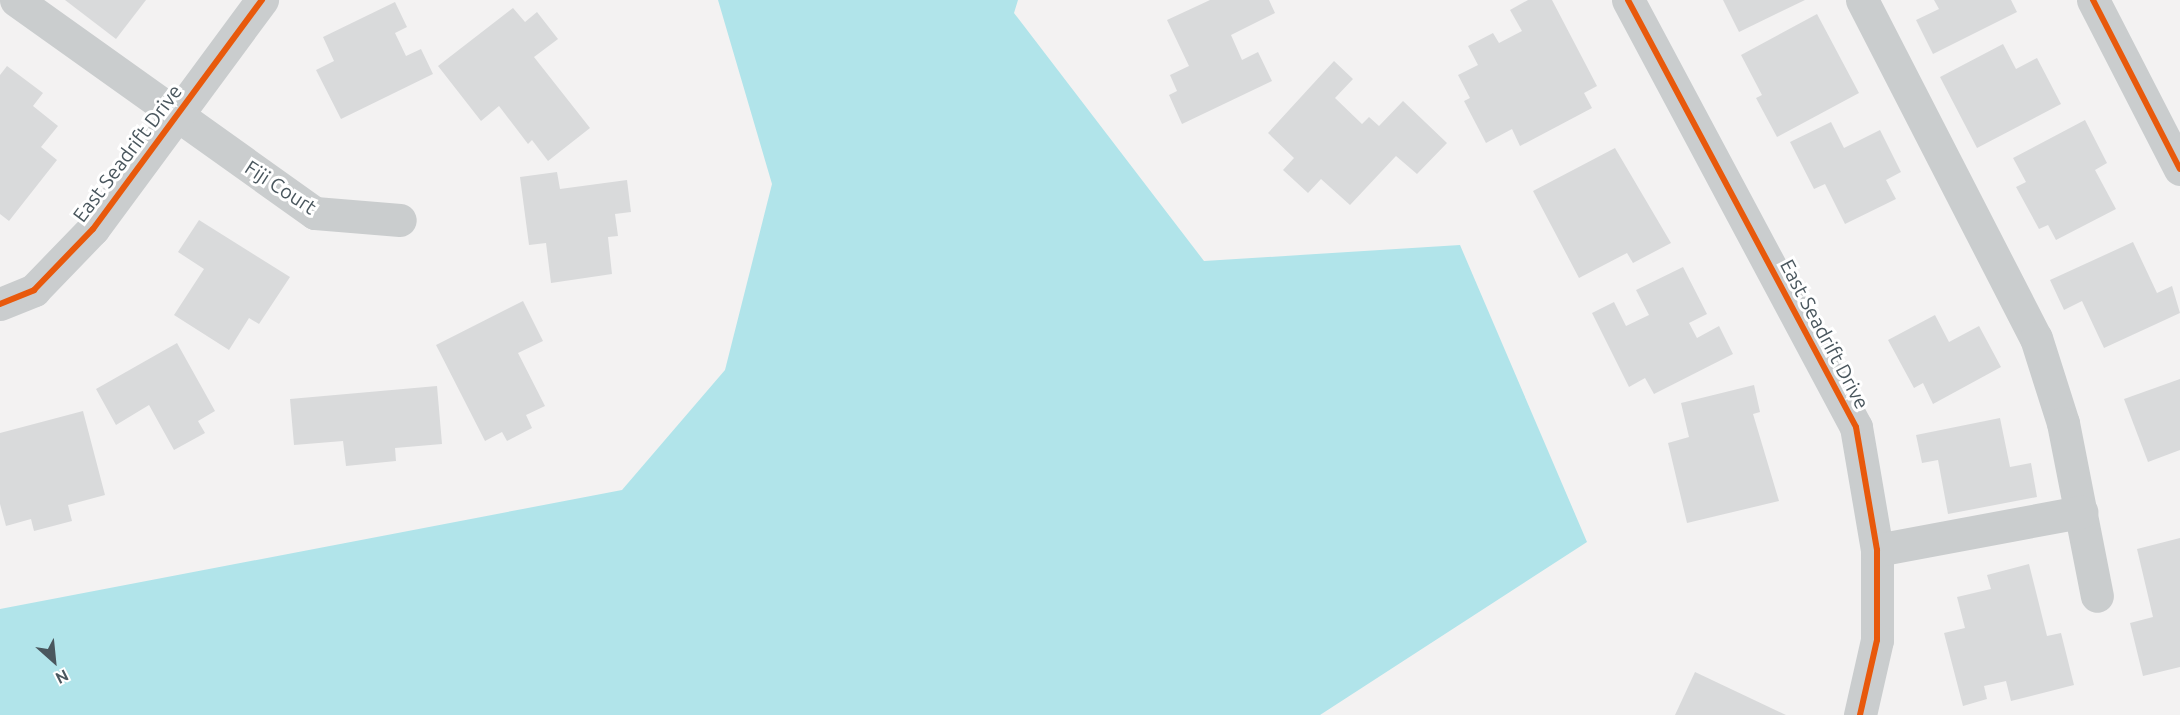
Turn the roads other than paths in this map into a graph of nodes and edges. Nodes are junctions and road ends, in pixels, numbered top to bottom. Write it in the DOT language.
graph roads {
  1 [pos="16,0"];
  2 [pos="262,0"];
  3 [pos="1628,0"];
  4 [pos="1862,0"];
  5 [pos="2093,0"];
  6 [pos="176,116"];
  7 [pos="2180,169"];
  8 [pos="400,220"];
  9 [pos="0,304"];
  10 [pos="2081,512"];
  11 [pos="1877,550"];
  12 [pos="2097,596"];
  13 [pos="1860,715"];
  1 -- 6 [label="street, Fiji Court"];
  2 -- 6 [label="street, East Seadrift Drive"];
  3 -- 11 [label="street, East Seadrift Drive"];
  4 -- 10 [label="street"];
  5 -- 7 [label="street"];
  6 -- 8 [label="street, Fiji Court"];
  6 -- 9 [label="street, East Seadrift Drive"];
  10 -- 11 [label="street"];
  10 -- 12 [label="street"];
  11 -- 13 [label="street, East Seadrift Drive"];
}
